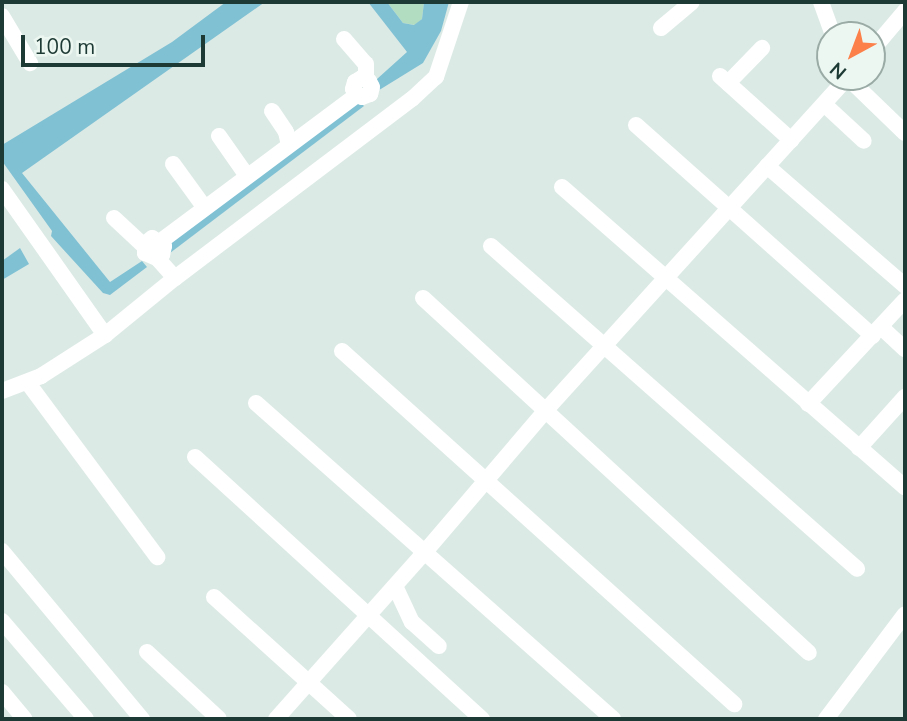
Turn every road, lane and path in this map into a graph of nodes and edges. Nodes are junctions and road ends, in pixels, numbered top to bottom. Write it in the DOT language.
graph roads {
  1 [pos="461,2"];
  2 [pos="692,2"];
  3 [pos="821,2"];
  4 [pos="905,11"];
  5 [pos="2,16"];
  6 [pos="828,21"];
  7 [pos="662,28"];
  8 [pos="886,33"];
  9 [pos="344,38"];
  10 [pos="762,48"];
  11 [pos="30,63"];
  12 [pos="836,91"];
  13 [pos="862,91"];
  14 [pos="362,96"];
  15 [pos="824,104"];
  16 [pos="272,111"];
  17 [pos="386,119"];
  18 [pos="636,125"];
  19 [pos="905,133"];
  20 [pos="219,136"];
  21 [pos="791,140"];
  22 [pos="863,141"];
  23 [pos="289,145"];
  24 [pos="173,164"];
  25 [pos="767,166"];
  26 [pos="247,176"];
  27 [pos="562,187"];
  28 [pos="2,189"];
  29 [pos="205,208"];
  30 [pos="730,209"];
  31 [pos="114,218"];
  32 [pos="161,241"];
  33 [pos="144,246"];
  34 [pos="491,246"];
  35 [pos="157,258"];
  36 [pos="175,278"];
  37 [pos="664,279"];
  38 [pos="905,286"];
  39 [pos="423,298"];
  40 [pos="905,300"];
  41 [pos="877,331"];
  42 [pos="105,335"];
  43 [pos="606,347"];
  44 [pos="905,349"];
  45 [pos="342,351"];
  46 [pos="28,383"];
  47 [pos="2,391"];
  48 [pos="905,397"];
  49 [pos="256,403"];
  50 [pos="808,404"];
  51 [pos="546,410"];
  52 [pos="859,449"];
  53 [pos="195,457"];
  54 [pos="484,480"];
  55 [pos="905,487"];
  56 [pos="2,551"];
  57 [pos="424,553"];
  58 [pos="157,557"];
  59 [pos="857,569"];
  60 [pos="395,586"];
  61 [pos="214,597"];
  62 [pos="905,614"];
  63 [pos="368,616"];
  64 [pos="2,621"];
  65 [pos="439,646"];
  66 [pos="146,652"];
  67 [pos="809,653"];
  68 [pos="308,682"];
  69 [pos="2,692"];
  70 [pos="734,704"];
  71 [pos="25,719"];
  72 [pos="86,719"];
  73 [pos="142,719"];
  74 [pos="219,719"];
  75 [pos="276,719"];
  76 [pos="349,719"];
  77 [pos="482,719"];
  78 [pos="613,719"];
  79 [pos="825,719"];
  1 -- 17 [label="street"];
  2 -- 7 [label="street"];
  3 -- 6 [label="street"];
  4 -- 8 [label="street"];
  5 -- 11 [label="street"];
  9 -- 14 [label="street"];
  10 -- 21 [label="street"];
  12 -- 15 [label="street"];
  13 -- 19 [label="street"];
  14 -- 17 [label="street"];
  14 -- 23 [label="street"];
  15 -- 21 [label="street"];
  15 -- 22 [label="street"];
  16 -- 23 [label="street"];
  17 -- 36 [label="street"];
  18 -- 30 [label="street"];
  20 -- 26 [label="street"];
  21 -- 25 [label="street"];
  23 -- 26 [label="street"];
  24 -- 29 [label="street"];
  25 -- 30 [label="street"];
  25 -- 38 [label="street"];
  26 -- 29 [label="street"];
  27 -- 37 [label="street"];
  28 -- 42 [label="street"];
  29 -- 32 [label="street"];
  30 -- 37 [label="street"];
  30 -- 41 [label="street"];
  31 -- 33 [label="street"];
  32 -- 33 [label="street"];
  32 -- 35 [label="street"];
  33 -- 35 [label="street"];
  34 -- 43 [label="street"];
  35 -- 36 [label="street"];
  36 -- 42 [label="street"];
  37 -- 43 [label="street"];
  37 -- 50 [label="street"];
  39 -- 51 [label="street"];
  40 -- 41 [label="street"];
  41 -- 44 [label="street"];
  41 -- 50 [label="street"];
  42 -- 46 [label="street"];
  43 -- 51 [label="street"];
  43 -- 59 [label="street"];
  45 -- 54 [label="street"];
  46 -- 47 [label="street"];
  46 -- 58 [label="street"];
  48 -- 52 [label="street"];
  49 -- 57 [label="street"];
  50 -- 52 [label="street"];
  51 -- 54 [label="street"];
  51 -- 67 [label="street"];
  52 -- 55 [label="street"];
  53 -- 63 [label="street"];
  54 -- 57 [label="street"];
  54 -- 70 [label="street"];
  56 -- 73 [label="street"];
  57 -- 60 [label="street"];
  57 -- 78 [label="street"];
  60 -- 63 [label="street"];
  60 -- 65 [label="street"];
  61 -- 68 [label="street"];
  62 -- 79 [label="street"];
  63 -- 68 [label="street"];
  63 -- 77 [label="street"];
  64 -- 72 [label="street"];
  66 -- 74 [label="street"];
  68 -- 75 [label="street"];
  68 -- 76 [label="street"];
  69 -- 71 [label="street"];
}
